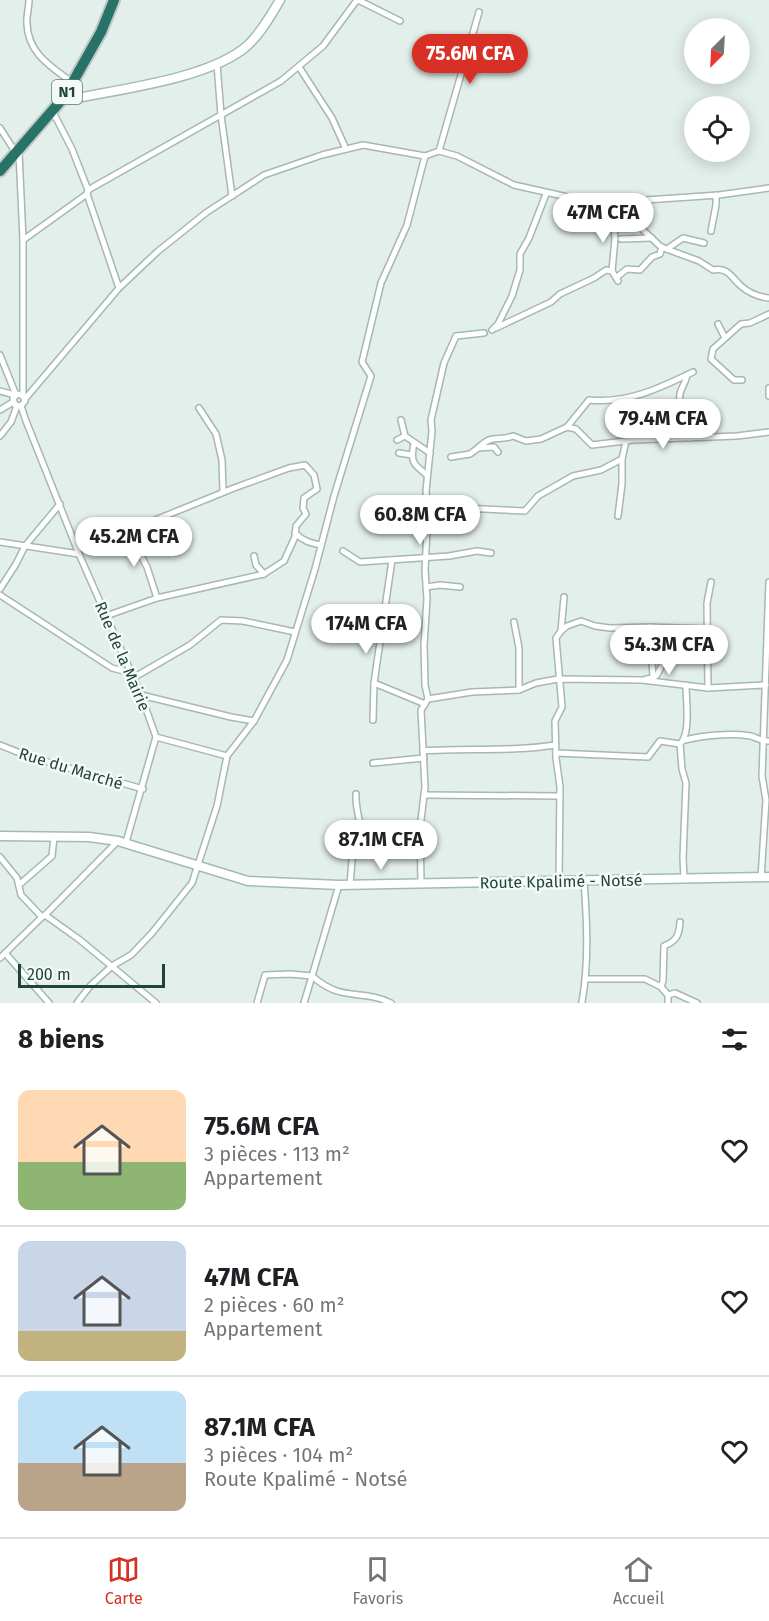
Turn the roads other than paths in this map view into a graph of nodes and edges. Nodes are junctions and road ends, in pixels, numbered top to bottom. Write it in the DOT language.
graph roads {
  1 [pos="29,0"];
  2 [pos="114,0"];
  3 [pos="280,0"];
  4 [pos="357,0"];
  5 [pos="479,12"];
  6 [pos="400,21"];
  7 [pos="217,64"];
  8 [pos="299,67"];
  9 [pos="73,83"];
  10 [pos="65,96"];
  11 [pos="53,112"];
  12 [pos="221,116"];
  13 [pos="0,128"];
  14 [pos="346,149"];
  15 [pos="439,151"];
  16 [pos="18,153"];
  17 [pos="425,156"];
  18 [pos="0,171"];
  19 [pos="769,188"];
  20 [pos="87,192"];
  21 [pos="546,194"];
  22 [pos="716,195"];
  23 [pos="232,196"];
  24 [pos="611,200"];
  25 [pos="631,201"];
  26 [pos="711,231"];
  27 [pos="651,238"];
  28 [pos="23,240"];
  29 [pos="621,240"];
  30 [pos="676,242"];
  31 [pos="704,243"];
  32 [pos="665,248"];
  33 [pos="678,253"];
  34 [pos="612,271"];
  35 [pos="119,288"];
  36 [pos="769,298"];
  37 [pos="769,314"];
  38 [pos="718,324"];
  39 [pos="484,333"];
  40 [pos="725,338"];
  41 [pos="0,354"];
  42 [pos="742,380"];
  43 [pos="769,388"];
  44 [pos="0,391"];
  45 [pos="20,396"];
  46 [pos="769,396"];
  47 [pos="17,405"];
  48 [pos="199,408"];
  49 [pos="0,410"];
  50 [pos="401,420"];
  51 [pos="632,421"];
  52 [pos="567,428"];
  53 [pos="769,432"];
  54 [pos="0,436"];
  55 [pos="405,436"];
  56 [pos="689,438"];
  57 [pos="397,440"];
  58 [pos="626,441"];
  59 [pos="637,441"];
  60 [pos="414,443"];
  61 [pos="478,448"];
  62 [pos="498,452"];
  63 [pos="399,453"];
  64 [pos="430,453"];
  65 [pos="412,455"];
  66 [pos="452,457"];
  67 [pos="622,459"];
  68 [pos="427,476"];
  69 [pos="223,492"];
  70 [pos="60,504"];
  71 [pos="428,510"];
  72 [pos="618,516"];
  73 [pos="128,531"];
  74 [pos="296,532"];
  75 [pos="0,542"];
  76 [pos="321,544"];
  77 [pos="25,546"];
  78 [pos="78,551"];
  79 [pos="343,551"];
  80 [pos="491,553"];
  81 [pos="254,556"];
  82 [pos="426,558"];
  83 [pos="392,560"];
  84 [pos="264,574"];
  85 [pos="711,582"];
  86 [pos="769,582"];
  87 [pos="426,587"];
  88 [pos="460,587"];
  89 [pos="0,588"];
  90 [pos="0,595"];
  91 [pos="564,597"];
  92 [pos="157,598"];
  93 [pos="106,616"];
  94 [pos="514,622"];
  95 [pos="650,627"];
  96 [pos="768,628"];
  97 [pos="707,629"];
  98 [pos="561,631"];
  99 [pos="295,632"];
  100 [pos="666,657"];
  101 [pos="132,676"];
  102 [pos="653,678"];
  103 [pos="558,679"];
  104 [pos="642,680"];
  105 [pos="374,683"];
  106 [pos="767,683"];
  107 [pos="686,685"];
  108 [pos="708,688"];
  109 [pos="519,690"];
  110 [pos="141,695"];
  111 [pos="426,701"];
  112 [pos="373,720"];
  113 [pos="254,721"];
  114 [pos="156,737"];
  115 [pos="766,741"];
  116 [pos="682,742"];
  117 [pos="555,745"];
  118 [pos="0,746"];
  119 [pos="555,753"];
  120 [pos="423,755"];
  121 [pos="227,756"];
  122 [pos="373,763"];
  123 [pos="143,789"];
  124 [pos="356,794"];
  125 [pos="424,795"];
  126 [pos="767,795"];
  127 [pos="560,796"];
  128 [pos="0,836"];
  129 [pos="54,837"];
  130 [pos="122,842"];
  131 [pos="0,857"];
  132 [pos="198,866"];
  133 [pos="765,878"];
  134 [pos="684,879"];
  135 [pos="559,881"];
  136 [pos="584,881"];
  137 [pos="421,882"];
  138 [pos="19,885"];
  139 [pos="339,885"];
  140 [pos="350,885"];
  141 [pos="44,916"];
  142 [pos="680,921"];
  143 [pos="2,956"];
  144 [pos="112,966"];
  145 [pos="312,976"];
  146 [pos="586,979"];
  147 [pos="661,987"];
  148 [pos="668,995"];
  149 [pos="582,1002"];
  150 [pos="48,1003"];
  151 [pos="77,1003"];
  152 [pos="156,1003"];
  153 [pos="257,1003"];
  154 [pos="304,1003"];
  155 [pos="391,1003"];
  156 [pos="668,1003"];
  157 [pos="697,1003"];
  1 -- 9 [label="street"];
  2 -- 9 [label="highway, N1"];
  3 -- 7 [label="main road"];
  4 -- 6 [label="street"];
  4 -- 8 [label="street"];
  5 -- 15 [label="street"];
  7 -- 10 [label="main road"];
  7 -- 12 [label="street"];
  8 -- 12 [label="street"];
  8 -- 14 [label="street"];
  9 -- 10 [label="highway, N1"];
  10 -- 11 [label="highway, N1"];
  11 -- 16 [label="highway, N1"];
  11 -- 20 [label="street"];
  12 -- 20 [label="street"];
  12 -- 23 [label="street"];
  13 -- 16 [label="street"];
  14 -- 17 [label="street"];
  14 -- 23 [label="street"];
  15 -- 17 [label="street"];
  15 -- 21 [label="street"];
  16 -- 18 [label="highway, N1"];
  16 -- 28 [label="street"];
  17 -- 76 [label="street"];
  19 -- 22 [label="street"];
  20 -- 28 [label="street"];
  20 -- 35 [label="street"];
  21 -- 24 [label="street"];
  21 -- 34 [label="street"];
  22 -- 25 [label="street"];
  22 -- 26 [label="street"];
  23 -- 35 [label="street"];
  24 -- 25 [label="street"];
  24 -- 34 [label="street"];
  25 -- 27 [label="street"];
  27 -- 29 [label="street"];
  27 -- 32 [label="street"];
  28 -- 45 [label="street"];
  30 -- 31 [label="street"];
  30 -- 32 [label="street"];
  30 -- 33 [label="street"];
  32 -- 33 [label="street"];
  32 -- 34 [label="street"];
  33 -- 36 [label="street"];
  35 -- 45 [label="street"];
  37 -- 40 [label="street"];
  38 -- 40 [label="street"];
  39 -- 64 [label="street"];
  40 -- 42 [label="street"];
  41 -- 45 [label="street"];
  43 -- 46 [label="street"];
  44 -- 45 [label="street"];
  45 -- 47 [label="street"];
  45 -- 47 [label="street"];
  47 -- 49 [label="street"];
  47 -- 54 [label="street"];
  47 -- 70 [label="street, Rue de la Mairie"];
  48 -- 69 [label="street"];
  50 -- 55 [label="street"];
  51 -- 59 [label="street"];
  52 -- 56 [label="street"];
  52 -- 58 [label="street"];
  52 -- 61 [label="street"];
  53 -- 56 [label="street"];
  55 -- 57 [label="street"];
  55 -- 60 [label="street"];
  56 -- 59 [label="street"];
  58 -- 59 [label="street"];
  58 -- 67 [label="street"];
  60 -- 64 [label="street"];
  60 -- 65 [label="street"];
  61 -- 62 [label="street"];
  61 -- 66 [label="street"];
  63 -- 65 [label="street"];
  64 -- 68 [label="street"];
  65 -- 68 [label="street"];
  67 -- 71 [label="street"];
  67 -- 72 [label="street"];
  68 -- 71 [label="street"];
  69 -- 73 [label="street"];
  69 -- 74 [label="street"];
  70 -- 77 [label="street"];
  70 -- 78 [label="street, Rue de la Mairie"];
  71 -- 82 [label="street"];
  73 -- 78 [label="street"];
  73 -- 92 [label="street"];
  74 -- 76 [label="street"];
  74 -- 84 [label="street"];
  75 -- 77 [label="street"];
  76 -- 99 [label="street"];
  77 -- 78 [label="street"];
  77 -- 89 [label="street"];
  78 -- 93 [label="street, Rue de la Mairie"];
  79 -- 83 [label="street"];
  80 -- 82 [label="street"];
  81 -- 84 [label="street"];
  82 -- 83 [label="street"];
  82 -- 87 [label="street"];
  83 -- 105 [label="street"];
  84 -- 92 [label="street"];
  85 -- 97 [label="street"];
  86 -- 96 [label="street"];
  87 -- 88 [label="street"];
  87 -- 111 [label="street"];
  90 -- 101 [label="street"];
  91 -- 98 [label="street"];
  92 -- 93 [label="street"];
  93 -- 101 [label="street, Rue de la Mairie"];
  94 -- 109 [label="street"];
  95 -- 97 [label="street"];
  95 -- 98 [label="street"];
  95 -- 102 [label="street"];
  96 -- 106 [label="street"];
  97 -- 108 [label="street"];
  98 -- 103 [label="street"];
  99 -- 101 [label="street"];
  99 -- 113 [label="street"];
  100 -- 102 [label="street"];
  101 -- 110 [label="street, Rue de la Mairie"];
  102 -- 104 [label="street"];
  103 -- 104 [label="street"];
  103 -- 109 [label="street"];
  103 -- 117 [label="street"];
  104 -- 107 [label="street"];
  105 -- 111 [label="street"];
  105 -- 112 [label="street"];
  106 -- 108 [label="street"];
  106 -- 115 [label="street"];
  107 -- 108 [label="street"];
  107 -- 116 [label="street"];
  109 -- 111 [label="street"];
  110 -- 113 [label="street"];
  110 -- 114 [label="street, Rue de la Mairie"];
  111 -- 120 [label="street"];
  113 -- 121 [label="street"];
  114 -- 121 [label="street"];
  114 -- 123 [label="street"];
  115 -- 116 [label="street"];
  115 -- 126 [label="street"];
  116 -- 119 [label="street"];
  116 -- 134 [label="street"];
  117 -- 119 [label="street"];
  117 -- 120 [label="street"];
  118 -- 123 [label="street, Rue du Marché"];
  119 -- 127 [label="street"];
  120 -- 122 [label="street"];
  120 -- 125 [label="street"];
  121 -- 132 [label="street"];
  123 -- 130 [label="street"];
  124 -- 140 [label="street"];
  125 -- 127 [label="street"];
  125 -- 137 [label="street"];
  126 -- 133 [label="street"];
  127 -- 135 [label="street"];
  128 -- 129 [label="main road, Route Kpalimé - Notsé"];
  129 -- 130 [label="main road, Route Kpalimé - Notsé"];
  129 -- 138 [label="street"];
  130 -- 132 [label="main road, Route Kpalimé - Notsé"];
  130 -- 141 [label="street"];
  131 -- 138 [label="street"];
  132 -- 139 [label="main road, Route Kpalimé - Notsé"];
  132 -- 144 [label="street"];
  133 -- 134 [label="main road, Route Kpalimé - Notsé"];
  134 -- 136 [label="main road, Route Kpalimé - Notsé"];
  135 -- 136 [label="main road, Route Kpalimé - Notsé"];
  135 -- 137 [label="main road, Route Kpalimé - Notsé"];
  136 -- 146 [label="street"];
  137 -- 140 [label="main road, Route Kpalimé - Notsé"];
  138 -- 141 [label="street"];
  139 -- 140 [label="main road, Route Kpalimé - Notsé"];
  139 -- 145 [label="street"];
  141 -- 143 [label="street"];
  141 -- 144 [label="street"];
  142 -- 147 [label="street"];
  143 -- 150 [label="street"];
  144 -- 151 [label="street"];
  144 -- 152 [label="street"];
  145 -- 153 [label="street"];
  145 -- 154 [label="street"];
  145 -- 155 [label="street"];
  146 -- 147 [label="street"];
  146 -- 149 [label="street"];
  147 -- 148 [label="street"];
  148 -- 156 [label="street"];
  148 -- 157 [label="street"];
}
